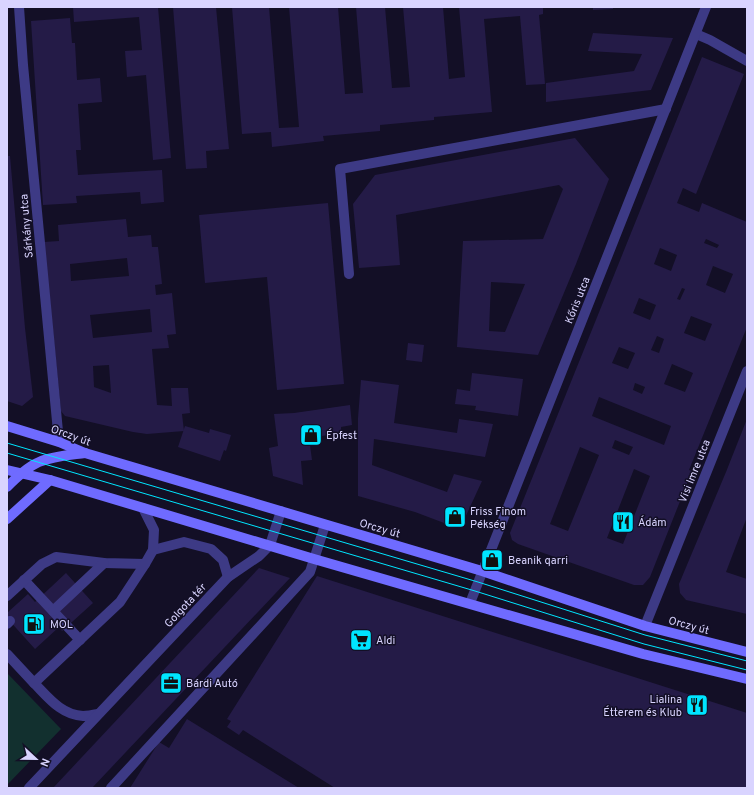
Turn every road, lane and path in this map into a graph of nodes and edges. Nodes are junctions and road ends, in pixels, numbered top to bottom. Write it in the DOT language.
graph roads {
  1 [pos="19,7"];
  2 [pos="706,7"];
  3 [pos="696,34"];
  4 [pos="747,61"];
  5 [pos="666,109"];
  6 [pos="349,274"];
  7 [pos="747,371"];
  8 [pos="7,426"];
  9 [pos="59,442"];
  10 [pos="85,453"];
  11 [pos="7,470"];
  12 [pos="21,474"];
  13 [pos="50,480"];
  14 [pos="7,487"];
  15 [pos="143,508"];
  16 [pos="281,511"];
  17 [pos="7,519"];
  18 [pos="325,525"];
  19 [pos="270,546"];
  20 [pos="153,550"];
  21 [pos="314,559"];
  22 [pos="104,563"];
  23 [pos="145,564"];
  24 [pos="482,571"];
  25 [pos="228,578"];
  26 [pos="24,580"];
  27 [pos="7,596"];
  28 [pos="470,603"];
  29 [pos="53,611"];
  30 [pos="645,626"];
  31 [pos="80,640"];
  32 [pos="747,652"];
  33 [pos="7,654"];
  34 [pos="747,679"];
  35 [pos="34,683"];
  36 [pos="98,714"];
  37 [pos="29,788"];
  38 [pos="111,788"];
  1 -- 9 [label="street, Sárkány utca"];
  2 -- 3 [label="street, Kőris utca"];
  3 -- 4 [label="street"];
  3 -- 5 [label="street, Kőris utca"];
  5 -- 6 [label="street"];
  5 -- 24 [label="street, Kőris utca"];
  7 -- 30 [label="street, Visi Imre utca"];
  8 -- 9 [label="street, Orczy út"];
  9 -- 10 [label="street, Orczy út"];
  10 -- 12 [label="street"];
  10 -- 16 [label="street, Orczy út"];
  11 -- 12 [label="street"];
  12 -- 13 [label="street"];
  12 -- 14 [label="street"];
  13 -- 15 [label="street"];
  13 -- 17 [label="street"];
  15 -- 19 [label="street"];
  15 -- 20 [label="street"];
  16 -- 18 [label="street, Orczy út"];
  16 -- 19 [label="street"];
  18 -- 21 [label="street"];
  18 -- 24 [label="street, Orczy út"];
  19 -- 21 [label="street"];
  19 -- 25 [label="street, Golgota tér"];
  20 -- 23 [label="street"];
  20 -- 25 [label="street"];
  21 -- 28 [label="street"];
  21 -- 38 [label="street"];
  22 -- 23 [label="street"];
  22 -- 26 [label="street"];
  22 -- 29 [label="street"];
  23 -- 31 [label="street"];
  24 -- 28 [label="street, Kőris utca"];
  24 -- 30 [label="street, Orczy út"];
  25 -- 36 [label="street, Golgota tér"];
  26 -- 27 [label="street"];
  26 -- 29 [label="street"];
  28 -- 34 [label="street"];
  29 -- 31 [label="street"];
  30 -- 32 [label="street, Orczy út"];
  31 -- 35 [label="street"];
  33 -- 35 [label="street"];
  35 -- 36 [label="street"];
  36 -- 37 [label="street, Golgota tér"];
}
